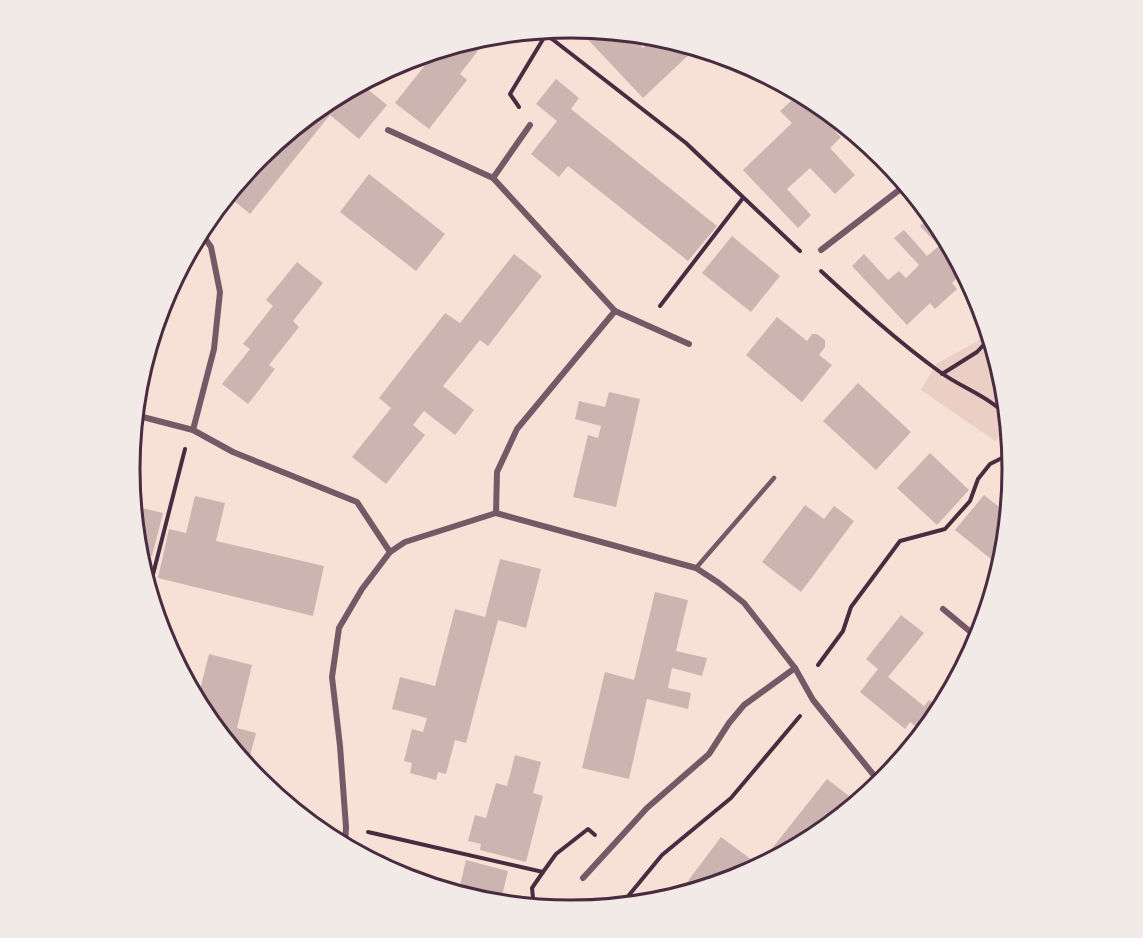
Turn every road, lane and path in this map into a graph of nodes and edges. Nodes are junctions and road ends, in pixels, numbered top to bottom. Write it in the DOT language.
graph roads {
  1 [pos="544,38"];
  2 [pos="552,39"];
  3 [pos="530,125"];
  4 [pos="388,130"];
  5 [pos="493,178"];
  6 [pos="900,189"];
  7 [pos="743,198"];
  8 [pos="206,240"];
  9 [pos="821,250"];
  10 [pos="803,254"];
  11 [pos="820,269"];
  12 [pos="615,310"];
  13 [pos="646,323"];
  14 [pos="689,344"];
  15 [pos="984,344"];
  16 [pos="942,374"];
  17 [pos="998,407"];
  18 [pos="144,417"];
  19 [pos="193,430"];
  20 [pos="1003,458"];
  21 [pos="774,478"];
  22 [pos="496,513"];
  23 [pos="390,552"];
  24 [pos="696,568"];
  25 [pos="153,574"];
  26 [pos="943,609"];
  27 [pos="971,632"];
  28 [pos="795,668"];
  29 [pos="813,700"];
  30 [pos="875,776"];
  31 [pos="346,827"];
  32 [pos="346,836"];
  33 [pos="610,848"];
  34 [pos="543,872"];
  35 [pos="583,878"];
  36 [pos="627,897"];
  37 [pos="533,899"];
  1 -- 3 [label="path"];
  2 -- 7 [label="path"];
  3 -- 5 [label="street"];
  4 -- 5 [label="street"];
  5 -- 12 [label="street"];
  6 -- 9 [label="street"];
  7 -- 10 [label="path"];
  7 -- 13 [label="path"];
  8 -- 19 [label="street"];
  11 -- 16 [label="path"];
  12 -- 13 [label="street"];
  12 -- 22 [label="street"];
  13 -- 14 [label="street"];
  15 -- 16 [label="path"];
  16 -- 17 [label="path"];
  18 -- 19 [label="street"];
  19 -- 23 [label="street"];
  19 -- 25 [label="path"];
  20 -- 29 [label="path"];
  21 -- 24 [label="lane"];
  22 -- 23 [label="street"];
  22 -- 24 [label="street"];
  23 -- 31 [label="street"];
  24 -- 28 [label="street"];
  26 -- 27 [label="street"];
  28 -- 29 [label="street"];
  28 -- 33 [label="street"];
  29 -- 30 [label="street"];
  29 -- 36 [label="path"];
  31 -- 32 [label="street"];
  31 -- 34 [label="path"];
  33 -- 34 [label="path"];
  33 -- 35 [label="street"];
  34 -- 37 [label="path"];
}
